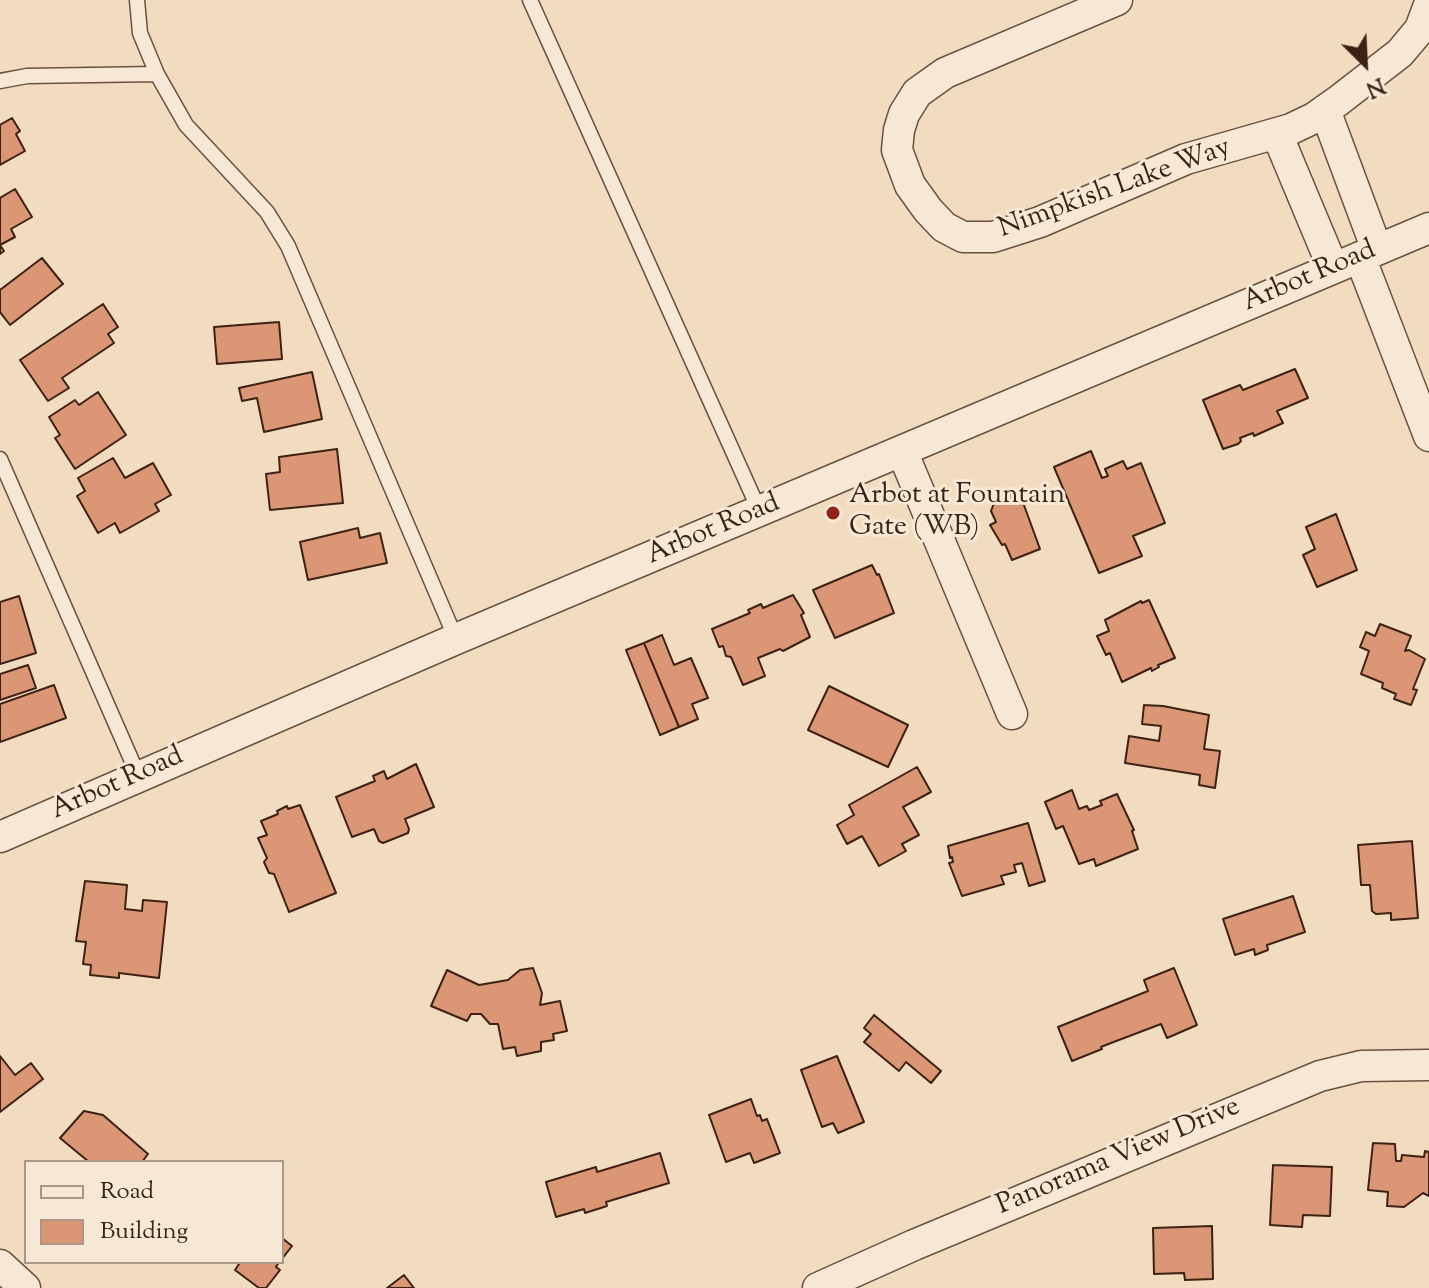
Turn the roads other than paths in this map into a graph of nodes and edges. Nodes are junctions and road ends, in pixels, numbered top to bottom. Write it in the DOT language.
graph roads {
  1 [pos="137,0"];
  2 [pos="530,0"];
  3 [pos="1117,0"];
  4 [pos="1429,5"];
  5 [pos="157,74"];
  6 [pos="0,81"];
  7 [pos="1325,110"];
  8 [pos="1277,134"];
  9 [pos="1429,228"];
  10 [pos="1357,258"];
  11 [pos="1429,436"];
  12 [pos="902,451"];
  13 [pos="0,459"];
  14 [pos="760,512"];
  15 [pos="456,639"];
  16 [pos="1012,714"];
  17 [pos="138,775"];
  18 [pos="0,837"];
  19 [pos="1429,1065"];
  20 [pos="0,1265"];
  21 [pos="25,1288"];
  22 [pos="818,1288"];
  1 -- 5 [label="lane"];
  2 -- 14 [label="lane"];
  3 -- 8 [label="street, Nimpkish Lake Way"];
  4 -- 7 [label="street, Nimpkish Lake Way"];
  5 -- 6 [label="lane"];
  5 -- 15 [label="lane"];
  7 -- 8 [label="street, Nimpkish Lake Way"];
  7 -- 10 [label="street"];
  8 -- 10 [label="street"];
  9 -- 10 [label="street, Arbot Road"];
  10 -- 11 [label="street"];
  10 -- 12 [label="street, Arbot Road"];
  12 -- 14 [label="street, Arbot Road"];
  12 -- 16 [label="street"];
  13 -- 17 [label="lane"];
  14 -- 15 [label="street, Arbot Road"];
  15 -- 17 [label="street, Arbot Road"];
  17 -- 18 [label="street, Arbot Road"];
  19 -- 22 [label="street, Panorama View Drive"];
  20 -- 21 [label="street"];
}
